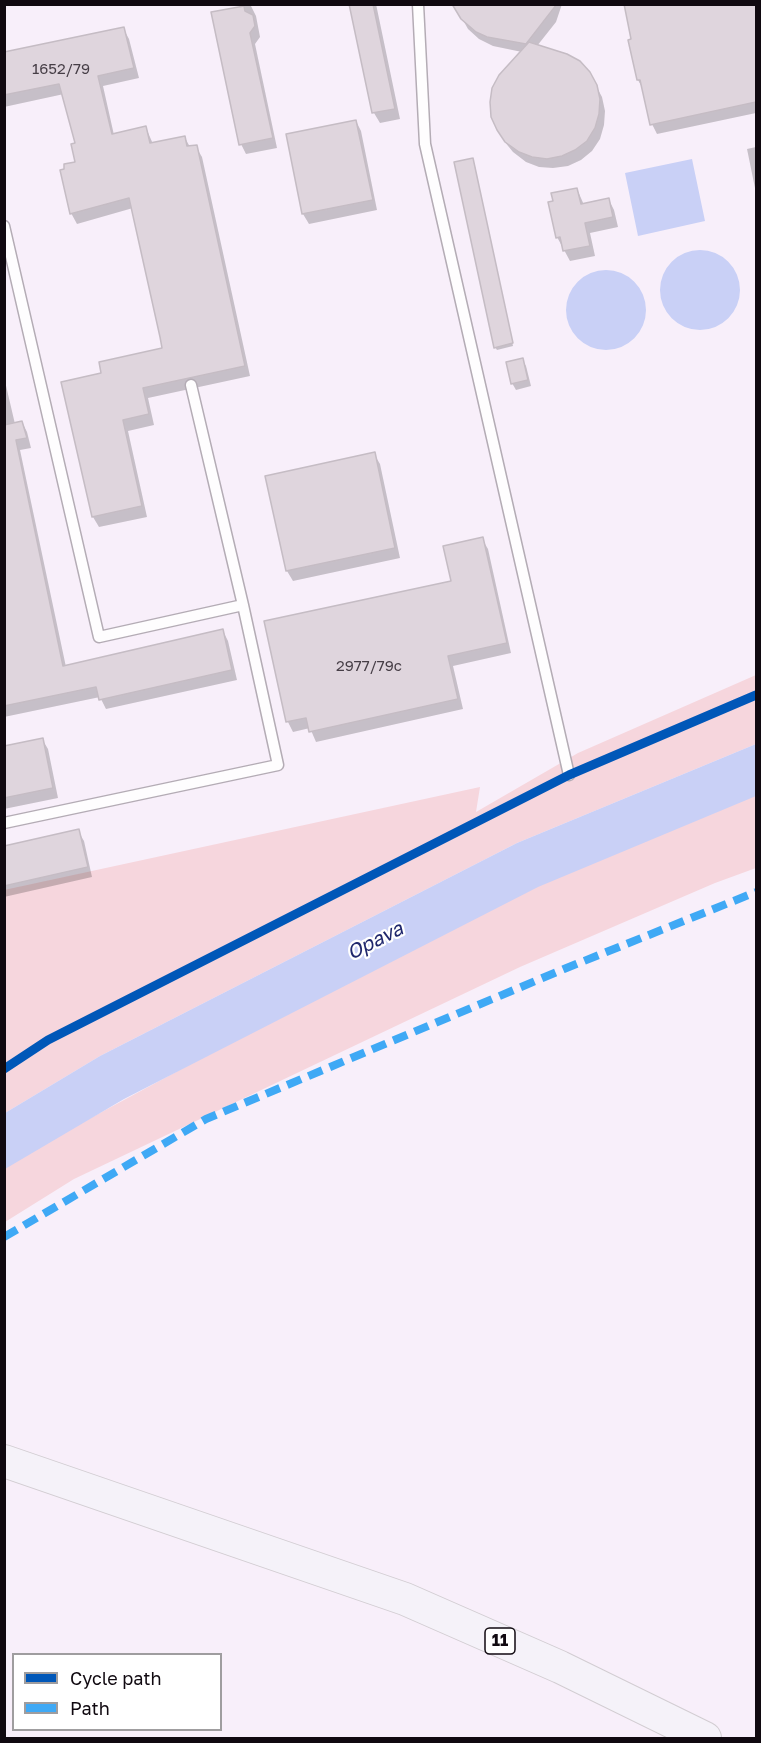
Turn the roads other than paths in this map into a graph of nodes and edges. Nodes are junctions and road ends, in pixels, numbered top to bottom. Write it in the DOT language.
graph roads {
  1 [pos="418,4"];
  2 [pos="4,226"];
  3 [pos="191,385"];
  4 [pos="243,604"];
  5 [pos="569,775"];
  6 [pos="4,823"];
  7 [pos="4,1461"];
  8 [pos="705,1738"];
  1 -- 5 [label="lane"];
  2 -- 4 [label="lane"];
  3 -- 4 [label="lane"];
  4 -- 6 [label="lane"];
  7 -- 8 [label="main road, 11"];
}
